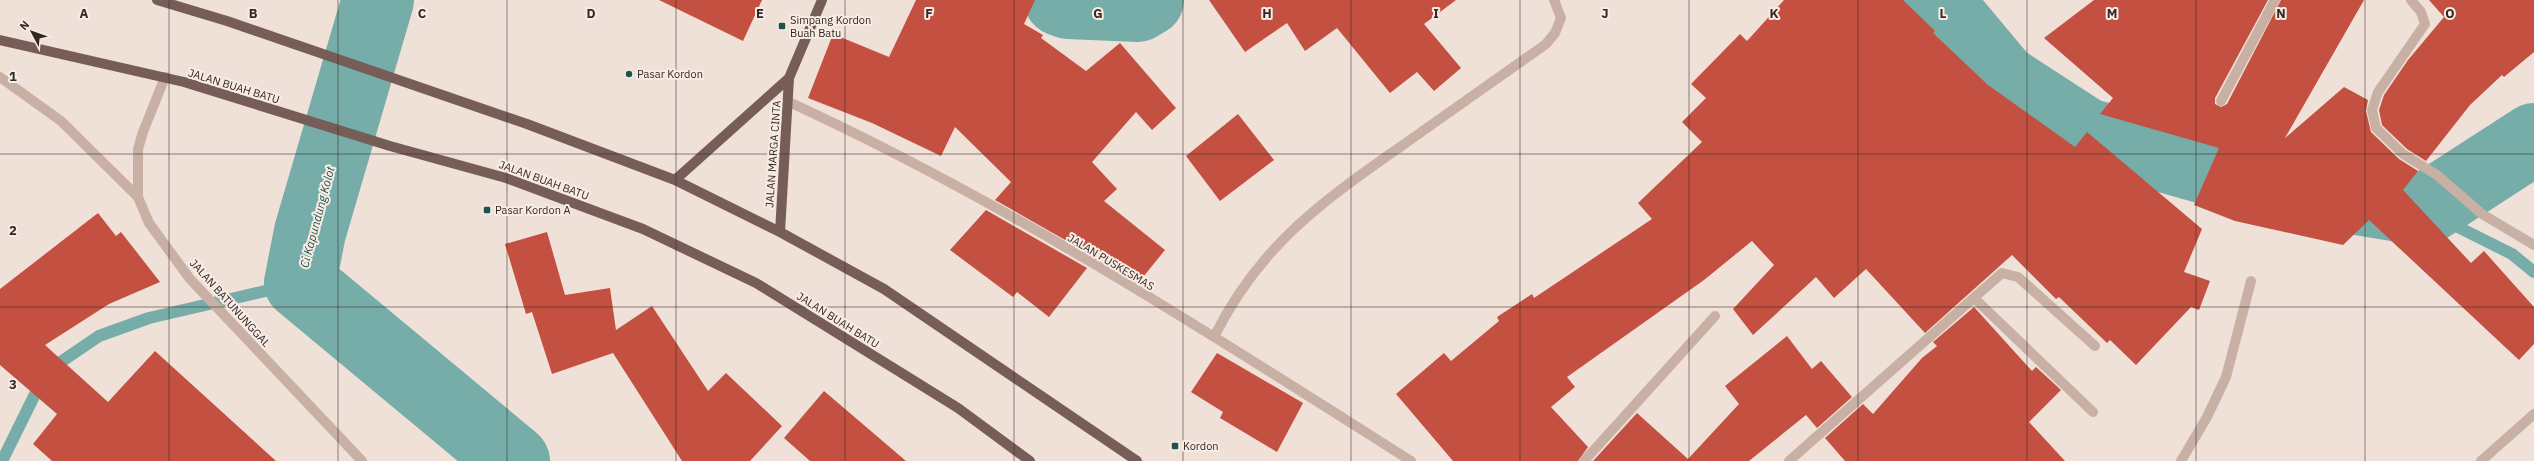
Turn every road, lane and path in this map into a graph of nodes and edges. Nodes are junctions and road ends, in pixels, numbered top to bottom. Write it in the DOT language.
graph roads {
  1 [pos="158,0"];
  2 [pos="822,0"];
  3 [pos="1554,0"];
  4 [pos="2275,0"];
  5 [pos="2411,0"];
  6 [pos="0,40"];
  7 [pos="0,77"];
  8 [pos="165,77"];
  9 [pos="789,78"];
  10 [pos="2221,101"];
  11 [pos="789,102"];
  12 [pos="675,180"];
  13 [pos="138,197"];
  14 [pos="780,232"];
  15 [pos="2534,245"];
  16 [pos="2251,281"];
  17 [pos="1974,298"];
  18 [pos="1715,316"];
  19 [pos="1214,337"];
  20 [pos="2095,346"];
  21 [pos="2093,412"];
  22 [pos="2534,414"];
  23 [pos="362,461"];
  24 [pos="1030,461"];
  25 [pos="1137,461"];
  26 [pos="1411,461"];
  27 [pos="1584,461"];
  28 [pos="1789,461"];
  29 [pos="2181,461"];
  30 [pos="2481,461"];
  1 -- 12 [label="main road"];
  2 -- 9 [label="main road, JALAN MARGA CINTA"];
  3 -- 19 [label="street"];
  4 -- 10 [label="street"];
  5 -- 15 [label="street"];
  6 -- 8 [label="main road, JALAN BUAH BATU"];
  7 -- 13 [label="street, JALAN BATUNUNGGAL"];
  8 -- 13 [label="street"];
  8 -- 24 [label="main road, JALAN BUAH BATU"];
  9 -- 11 [label="main road, JALAN MARGA CINTA"];
  9 -- 12 [label="main road, JALAN MARGA CINTA"];
  11 -- 14 [label="main road, JALAN MARGA CINTA"];
  11 -- 19 [label="street, JALAN PUSKESMAS"];
  12 -- 14 [label="main road"];
  13 -- 23 [label="street, JALAN BATUNUNGGAL"];
  14 -- 25 [label="main road"];
  16 -- 29 [label="street"];
  17 -- 20 [label="street"];
  17 -- 21 [label="street"];
  17 -- 28 [label="street"];
  18 -- 27 [label="street"];
  19 -- 26 [label="street, JALAN PUSKESMAS"];
  22 -- 30 [label="street"];
}
